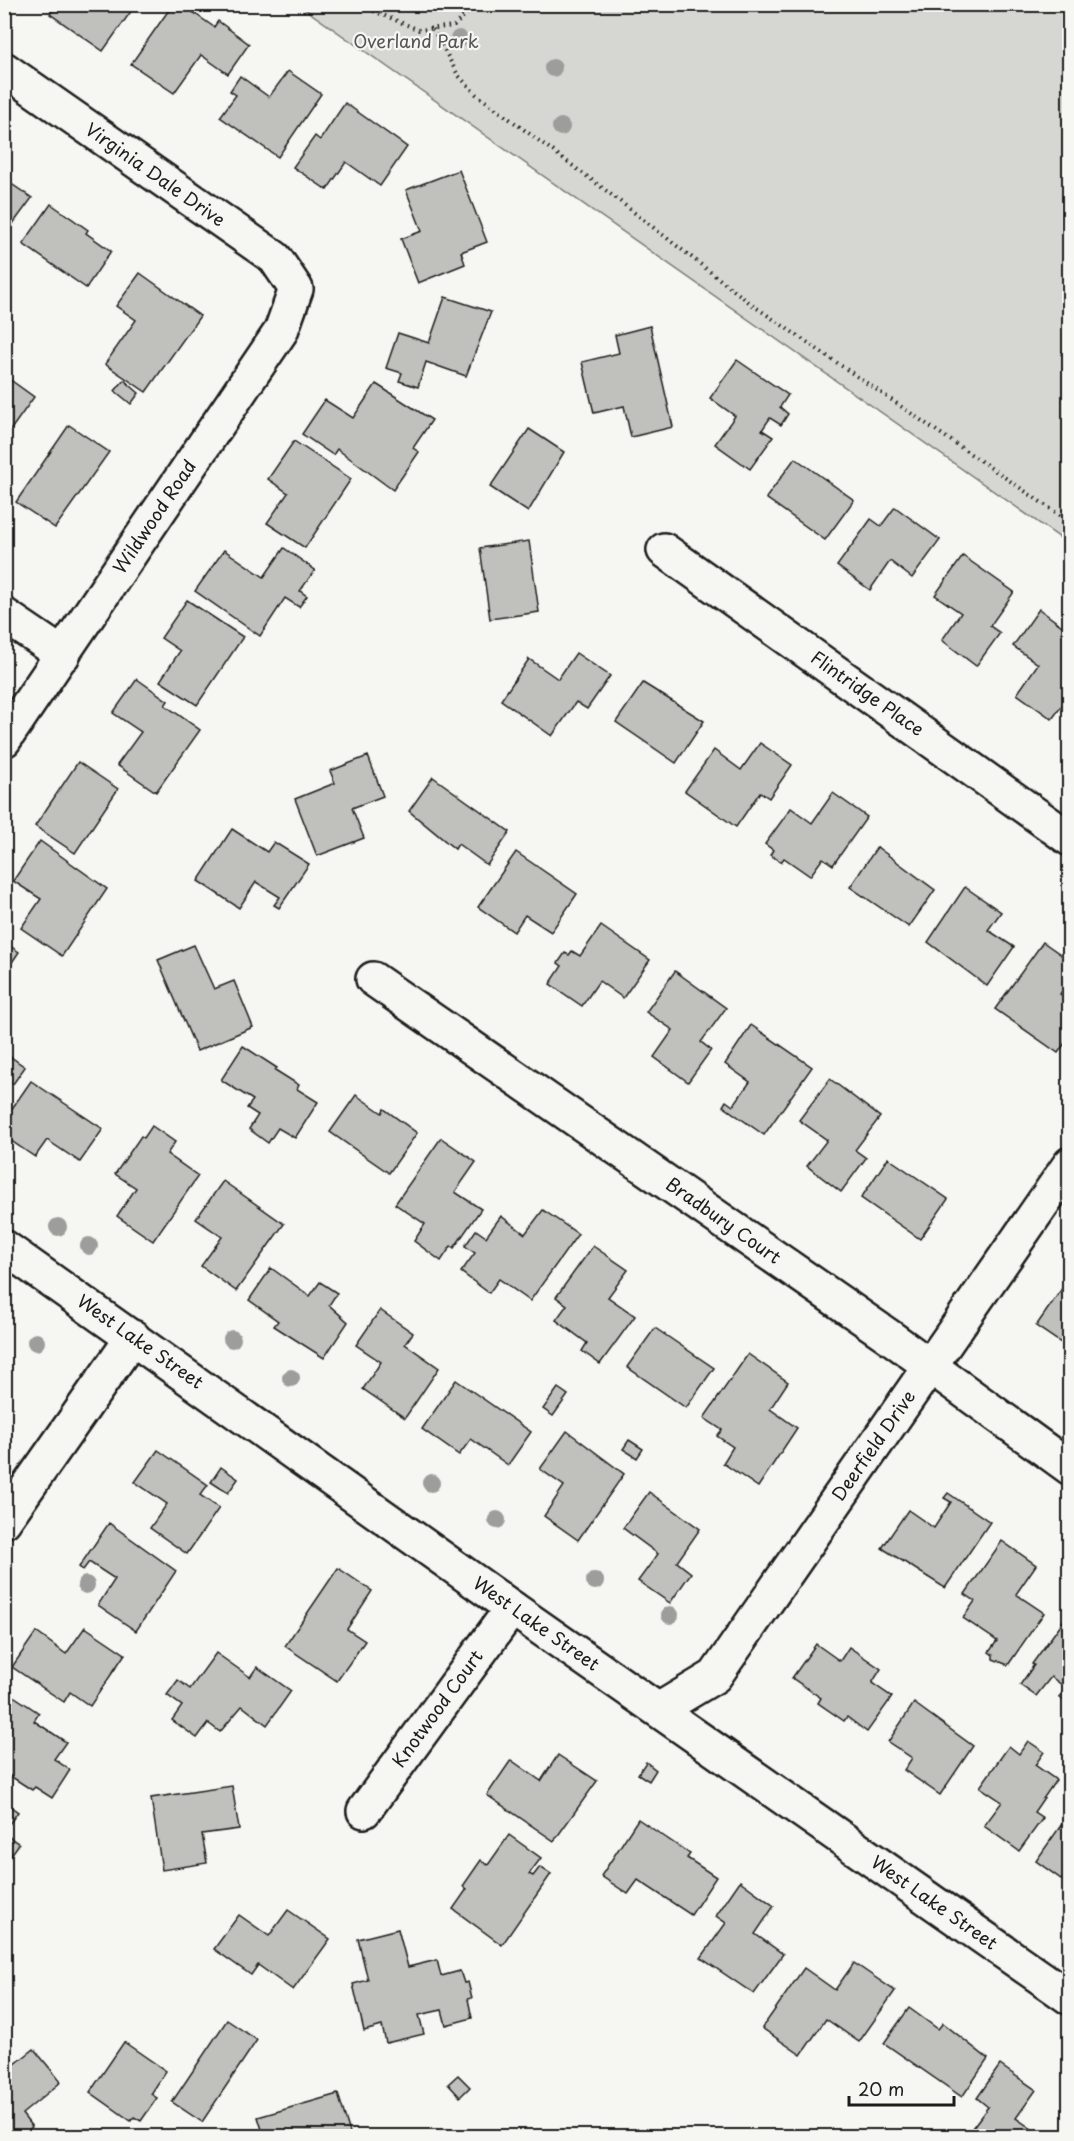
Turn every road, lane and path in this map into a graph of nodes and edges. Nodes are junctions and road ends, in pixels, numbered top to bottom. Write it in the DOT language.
graph roads {
  1 [pos="357,4"];
  2 [pos="476,4"];
  3 [pos="434,29"];
  4 [pos="4,69"];
  5 [pos="296,290"];
  6 [pos="1070,522"];
  7 [pos="664,550"];
  8 [pos="4,615"];
  9 [pos="63,655"];
  10 [pos="4,740"];
  11 [pos="1070,838"];
  12 [pos="373,979"];
  13 [pos="1070,1164"];
  14 [pos="4,1247"];
  15 [pos="133,1337"];
  16 [pos="930,1365"];
  17 [pos="1070,1468"];
  18 [pos="4,1521"];
  19 [pos="512,1608"];
  20 [pos="660,1709"];
  21 [pos="364,1810"];
  22 [pos="1070,1998"];
  1 -- 3 [label="path"];
  2 -- 3 [label="path"];
  3 -- 6 [label="path"];
  4 -- 5 [label="street, Virginia Dale Drive"];
  5 -- 9 [label="street, Wildwood Road"];
  7 -- 11 [label="street, Flintridge Place"];
  8 -- 9 [label="street"];
  9 -- 10 [label="street, Wildwood Road"];
  12 -- 16 [label="street, Bradbury Court"];
  13 -- 16 [label="street, Deerfield Drive"];
  14 -- 15 [label="street, West Lake Street"];
  15 -- 18 [label="street"];
  15 -- 19 [label="street, West Lake Street"];
  16 -- 17 [label="street, Bradbury Court"];
  16 -- 20 [label="street, Deerfield Drive"];
  19 -- 20 [label="street, West Lake Street"];
  19 -- 21 [label="street, Knotwood Court"];
  20 -- 22 [label="street, West Lake Street"];
}
